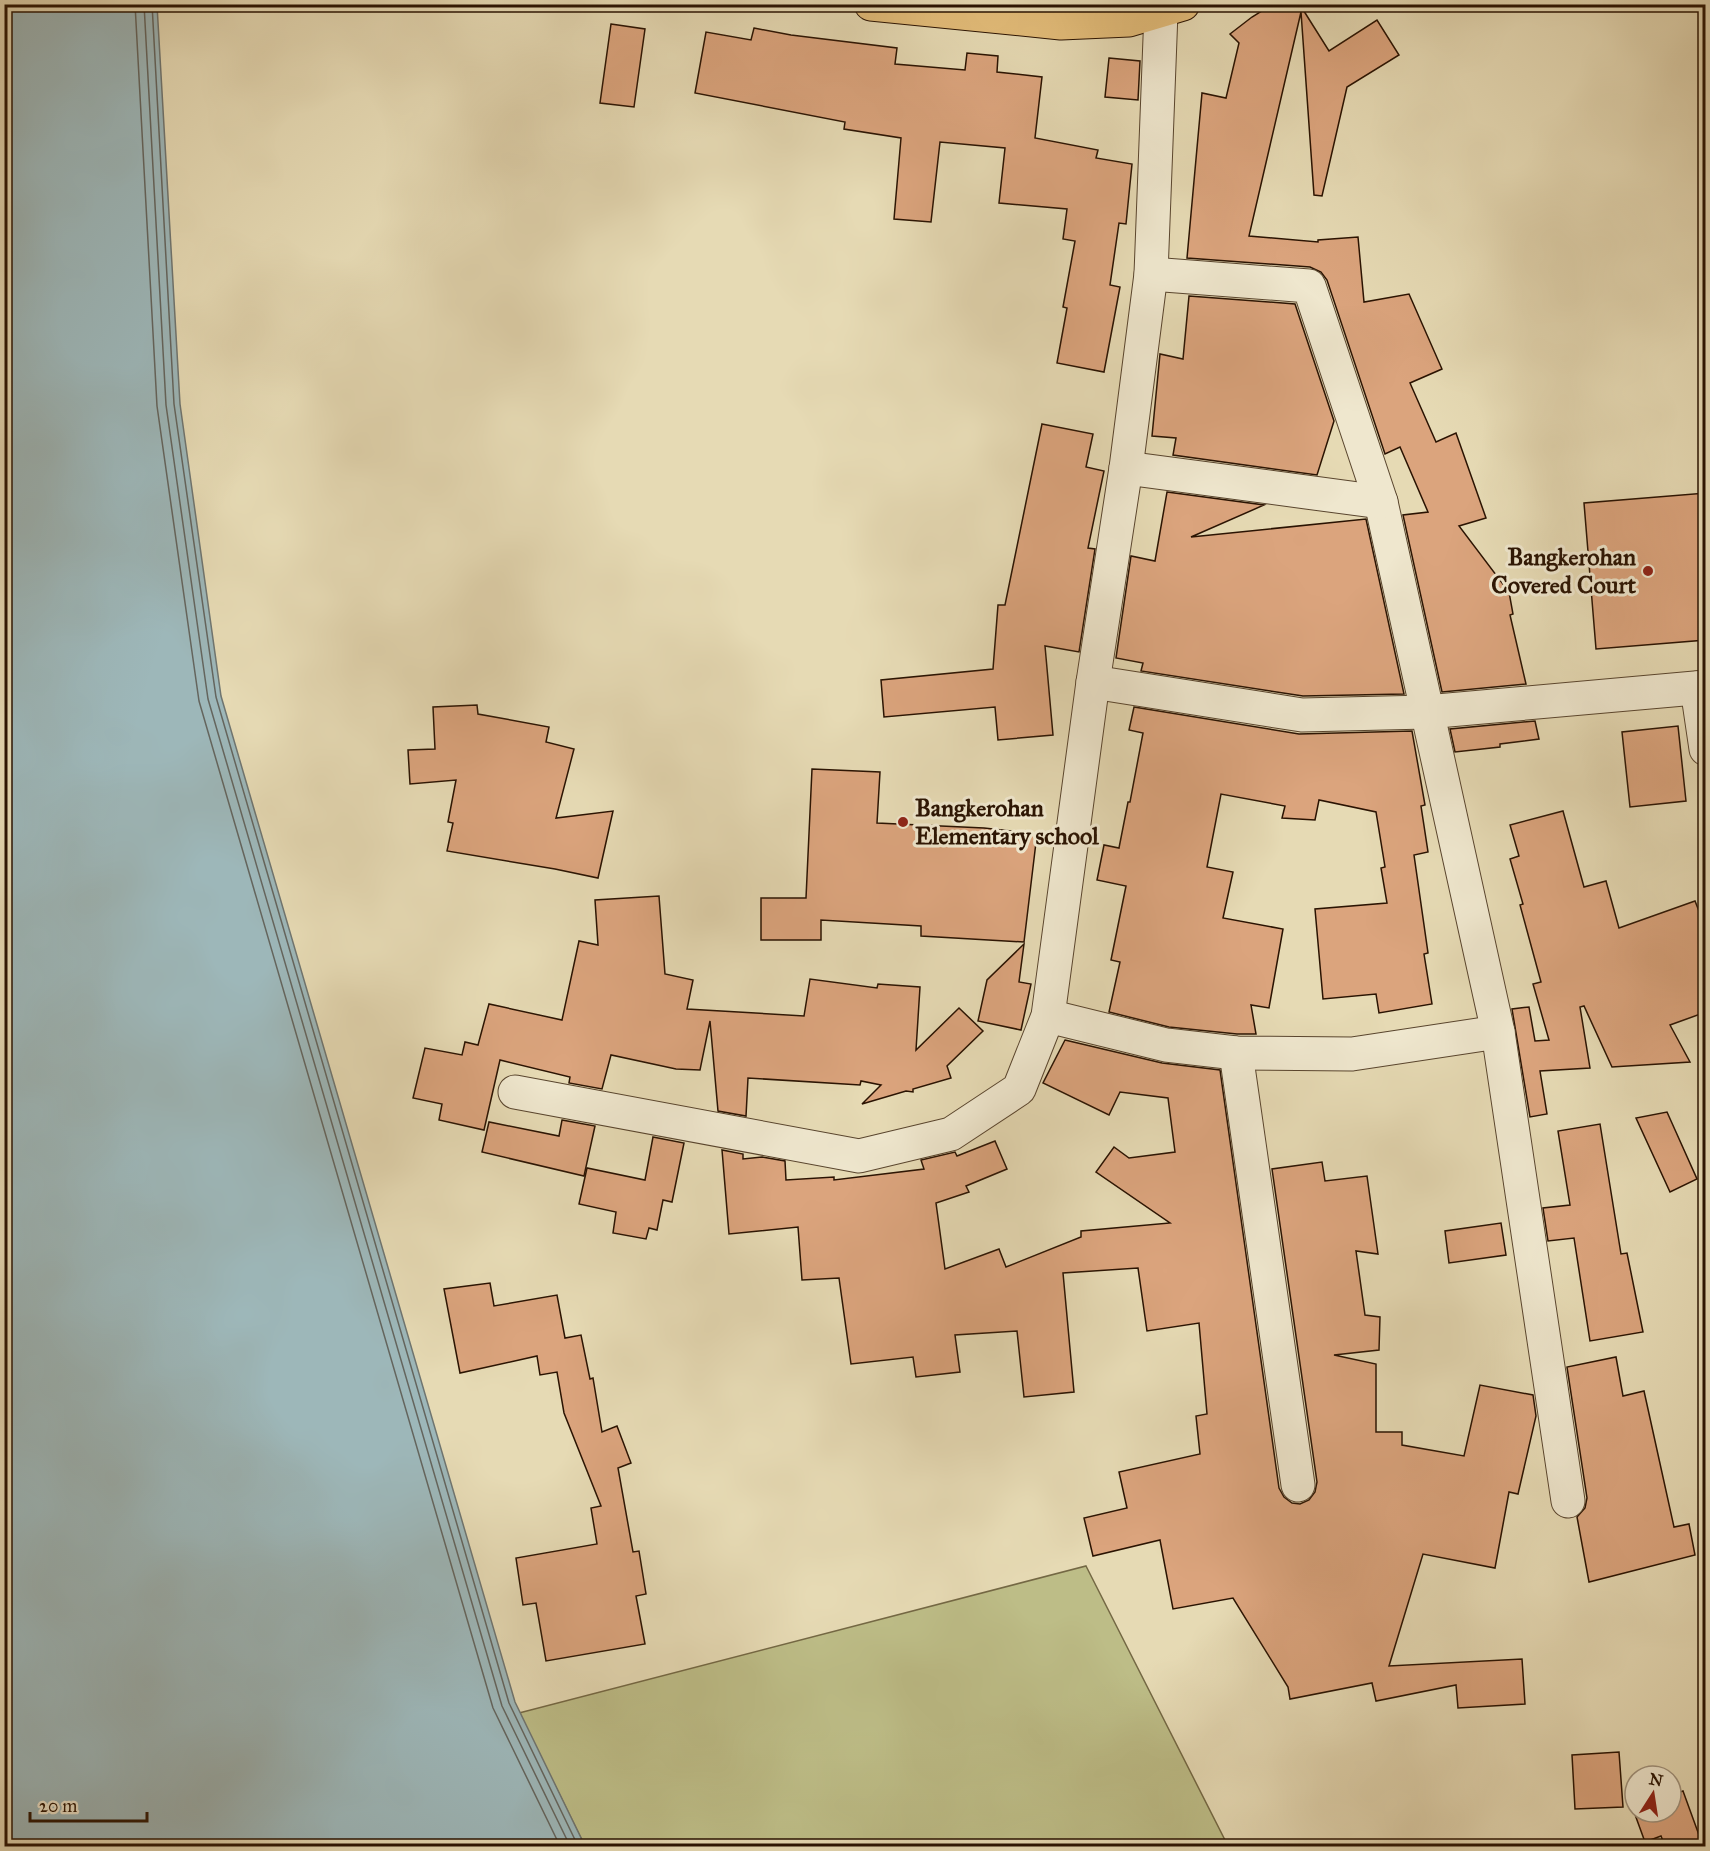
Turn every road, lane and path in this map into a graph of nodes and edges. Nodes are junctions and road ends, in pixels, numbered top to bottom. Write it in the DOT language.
graph roads {
  1 [pos="871,4"];
  2 [pos="1172,8"];
  3 [pos="1151,274"];
  4 [pos="1126,468"];
  5 [pos="1381,502"];
  6 [pos="1093,682"];
  7 [pos="1701,688"];
  8 [pos="1426,712"];
  9 [pos="1706,748"];
  10 [pos="1048,1016"];
  11 [pos="1498,1032"];
  12 [pos="1236,1053"];
  13 [pos="515,1092"];
  14 [pos="1298,1485"];
  15 [pos="1568,1501"];
  1 -- 2 [label="main road"];
  2 -- 3 [label="street"];
  3 -- 4 [label="street"];
  3 -- 5 [label="street"];
  4 -- 5 [label="street"];
  4 -- 6 [label="street"];
  5 -- 8 [label="street"];
  6 -- 8 [label="street"];
  6 -- 10 [label="street"];
  7 -- 8 [label="street"];
  7 -- 9 [label="street"];
  8 -- 11 [label="street"];
  10 -- 12 [label="street"];
  10 -- 13 [label="street"];
  11 -- 12 [label="street"];
  11 -- 15 [label="street"];
  12 -- 14 [label="street"];
}
